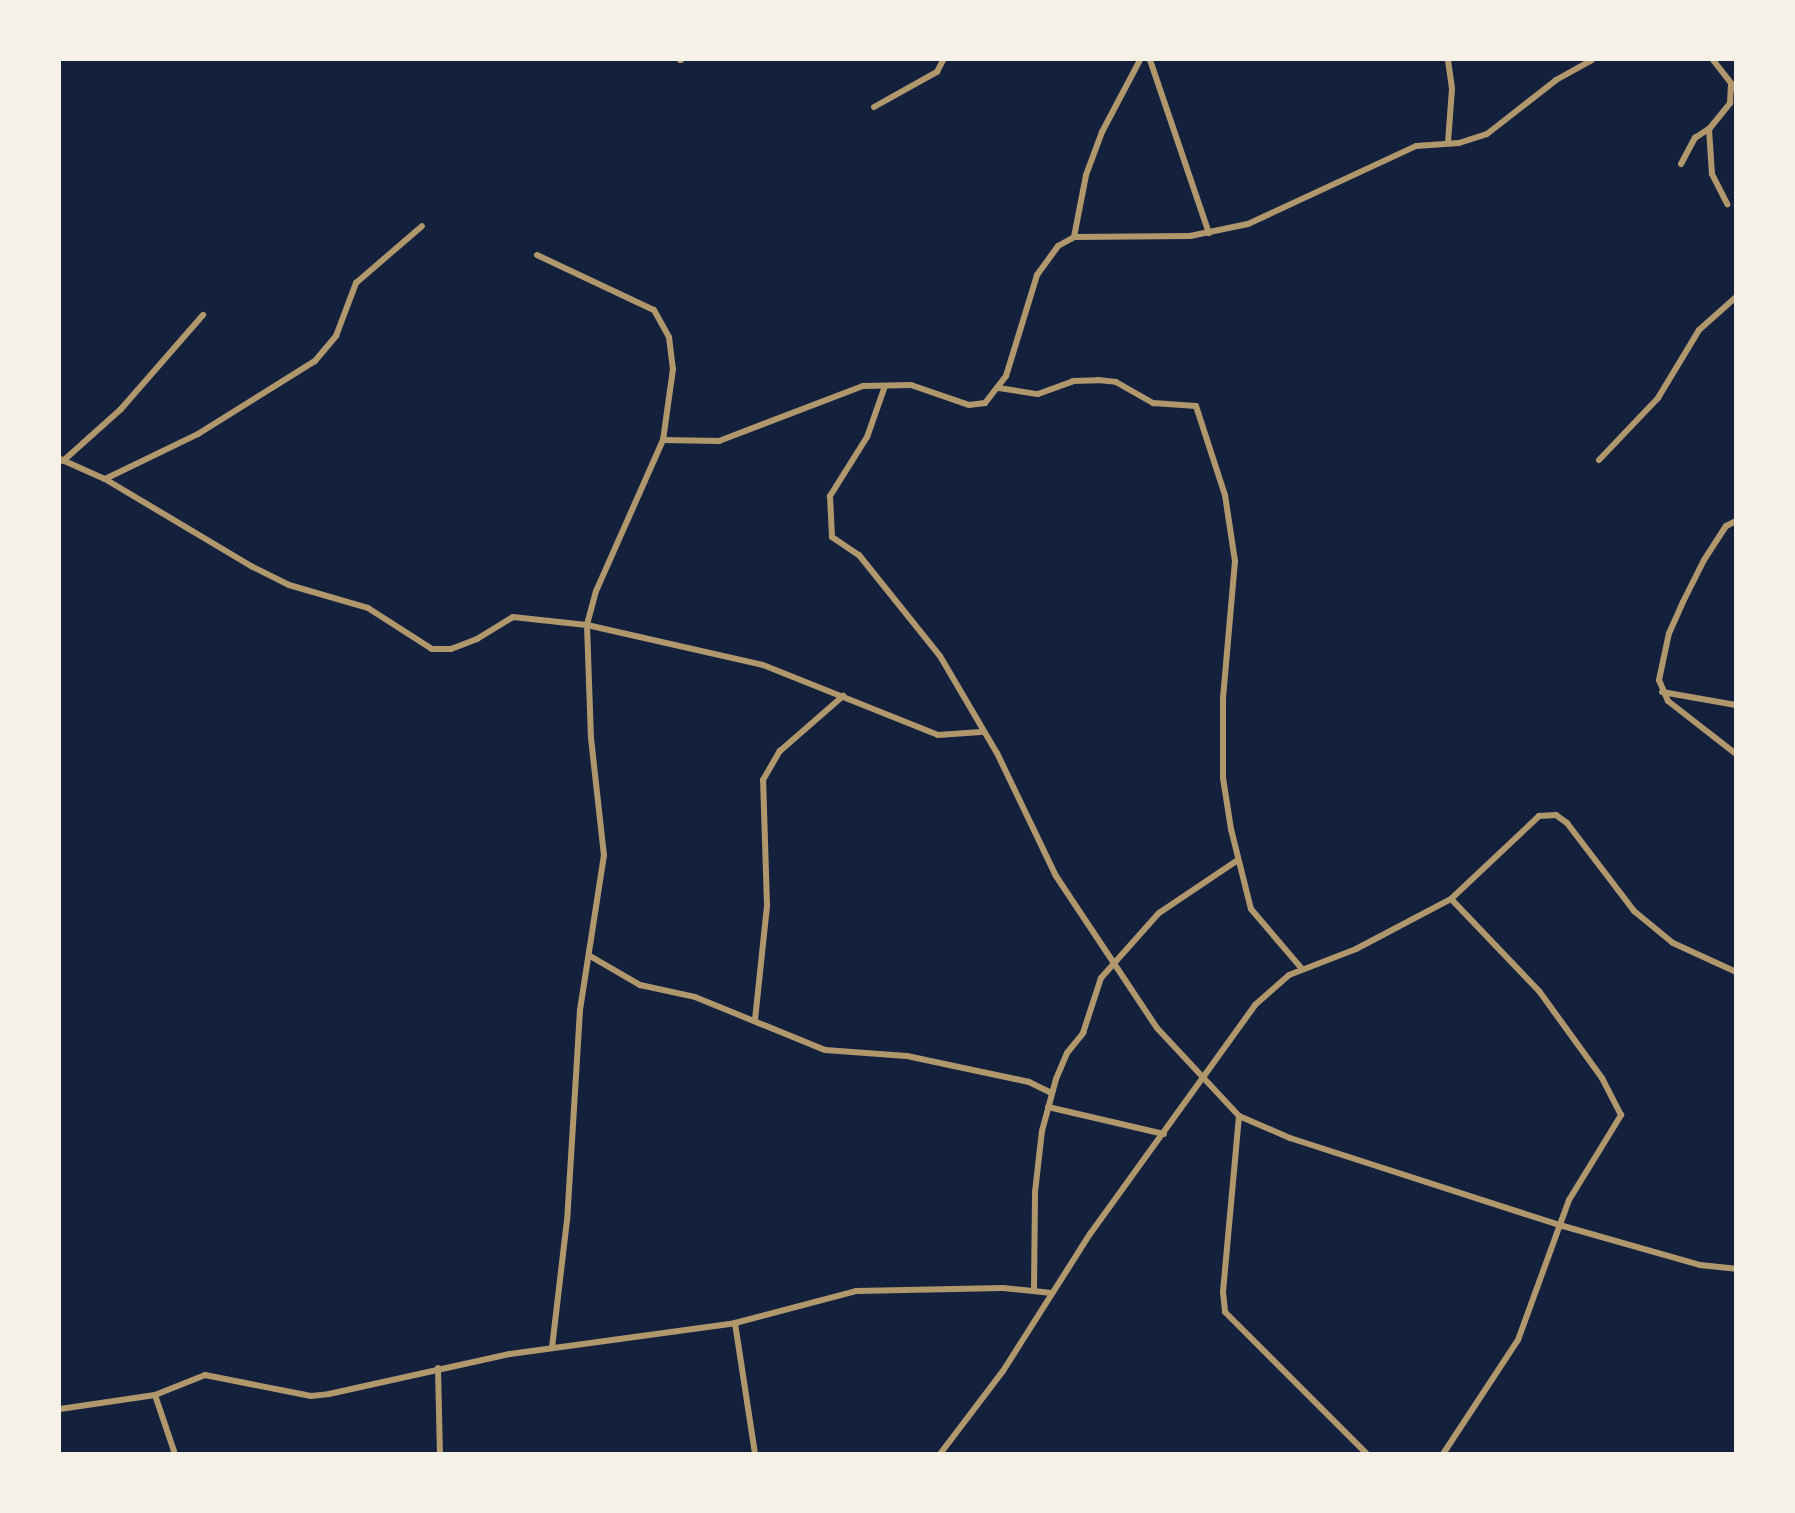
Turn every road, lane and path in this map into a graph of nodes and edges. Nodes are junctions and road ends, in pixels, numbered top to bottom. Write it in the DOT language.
graph roads {
  1 [pos="943,60"];
  2 [pos="1140,60"];
  3 [pos="1150,60"];
  4 [pos="1448,60"];
  5 [pos="1592,60"];
  6 [pos="1713,60"];
  7 [pos="1733,87"];
  8 [pos="874,107"];
  9 [pos="1709,129"];
  10 [pos="1448,142"];
  11 [pos="1681,164"];
  12 [pos="1727,204"];
  13 [pos="422,226"];
  14 [pos="1209,233"];
  15 [pos="1074,237"];
  16 [pos="537,255"];
  17 [pos="1735,297"];
  18 [pos="203,315"];
  19 [pos="885,386"];
  20 [pos="999,388"];
  21 [pos="663,440"];
  22 [pos="61,460"];
  23 [pos="1599,460"];
  24 [pos="105,479"];
  25 [pos="1735,521"];
  26 [pos="587,625"];
  27 [pos="1662,692"];
  28 [pos="843,696"];
  29 [pos="1735,705"];
  30 [pos="981,732"];
  31 [pos="1735,754"];
  32 [pos="1238,860"];
  33 [pos="1451,899"];
  34 [pos="590,956"];
  35 [pos="1117,964"];
  36 [pos="1302,969"];
  37 [pos="1735,972"];
  38 [pos="755,1020"];
  39 [pos="1202,1076"];
  40 [pos="1052,1093"];
  41 [pos="1048,1107"];
  42 [pos="1238,1116"];
  43 [pos="1164,1134"];
  44 [pos="1563,1226"];
  45 [pos="1735,1269"];
  46 [pos="1034,1290"];
  47 [pos="1052,1293"];
  48 [pos="735,1323"];
  49 [pos="552,1347"];
  50 [pos="438,1368"];
  51 [pos="155,1395"];
  52 [pos="60,1409"];
  53 [pos="175,1454"];
  54 [pos="440,1454"];
  55 [pos="755,1454"];
  56 [pos="940,1454"];
  57 [pos="1367,1454"];
  58 [pos="1443,1454"];
  1 -- 8 [label="street"];
  2 -- 15 [label="street"];
  3 -- 14 [label="street"];
  4 -- 10 [label="street"];
  5 -- 10 [label="street"];
  6 -- 7 [label="street"];
  7 -- 9 [label="street"];
  9 -- 11 [label="street"];
  9 -- 12 [label="street"];
  10 -- 14 [label="street"];
  13 -- 24 [label="street"];
  14 -- 15 [label="street"];
  15 -- 20 [label="street"];
  16 -- 21 [label="street"];
  17 -- 23 [label="street"];
  18 -- 22 [label="street"];
  19 -- 20 [label="street"];
  19 -- 21 [label="street"];
  19 -- 30 [label="street"];
  20 -- 32 [label="street"];
  21 -- 26 [label="street"];
  22 -- 24 [label="street"];
  24 -- 26 [label="street"];
  25 -- 27 [label="street"];
  26 -- 28 [label="street"];
  26 -- 34 [label="street"];
  27 -- 29 [label="street"];
  27 -- 31 [label="street"];
  28 -- 30 [label="street"];
  28 -- 38 [label="street"];
  30 -- 35 [label="street"];
  32 -- 35 [label="street"];
  32 -- 36 [label="street"];
  33 -- 36 [label="street"];
  33 -- 37 [label="street"];
  33 -- 44 [label="street"];
  34 -- 38 [label="street"];
  34 -- 49 [label="street"];
  35 -- 39 [label="street"];
  35 -- 40 [label="street"];
  36 -- 39 [label="street"];
  38 -- 40 [label="street"];
  39 -- 42 [label="street"];
  39 -- 43 [label="street"];
  40 -- 41 [label="street"];
  41 -- 43 [label="street"];
  41 -- 46 [label="street"];
  42 -- 44 [label="street"];
  42 -- 57 [label="street"];
  43 -- 47 [label="street"];
  44 -- 45 [label="street"];
  44 -- 58 [label="street"];
  46 -- 47 [label="street"];
  46 -- 48 [label="street"];
  47 -- 56 [label="street"];
  48 -- 49 [label="street"];
  48 -- 55 [label="street"];
  49 -- 50 [label="street"];
  50 -- 51 [label="street"];
  50 -- 54 [label="street"];
  51 -- 52 [label="street"];
  51 -- 53 [label="street"];
}
